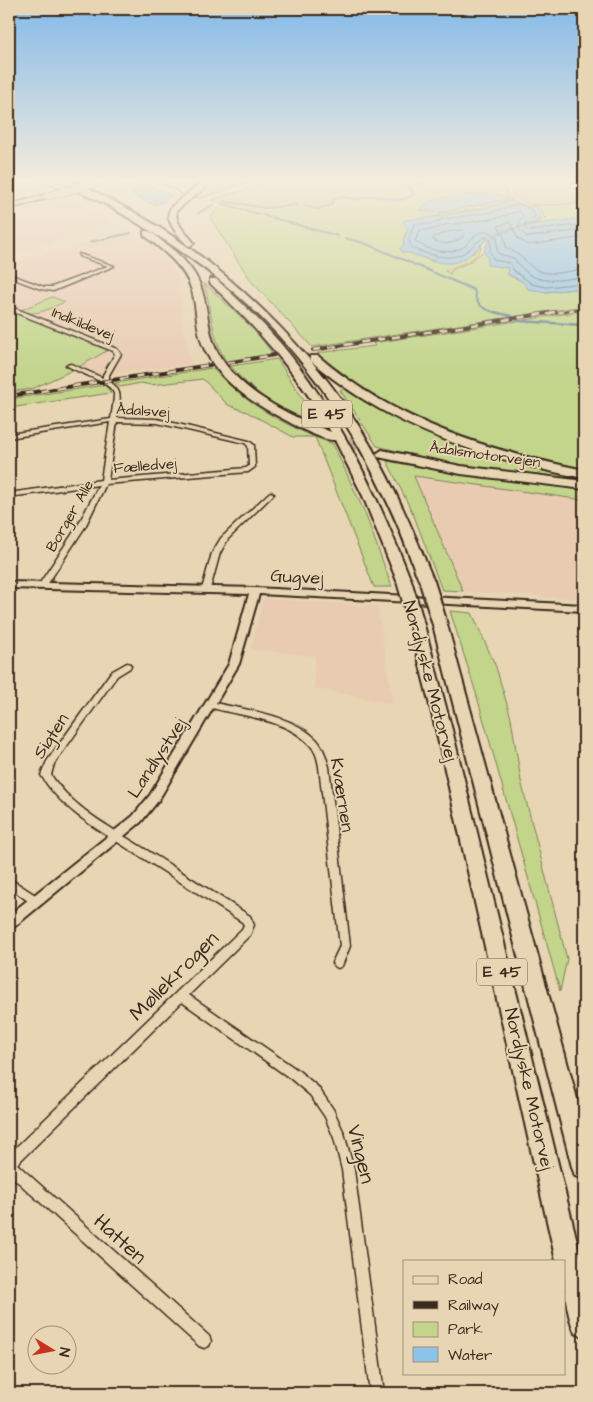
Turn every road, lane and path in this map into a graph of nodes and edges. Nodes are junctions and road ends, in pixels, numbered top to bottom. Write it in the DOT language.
graph roads {
  1 [pos="160,243"];
  2 [pos="164,243"];
  3 [pos="177,243"];
  4 [pos="191,243"];
  5 [pos="81,255"];
  6 [pos="9,275"];
  7 [pos="234,285"];
  8 [pos="9,308"];
  9 [pos="68,365"];
  10 [pos="106,382"];
  11 [pos="114,420"];
  12 [pos="9,436"];
  13 [pos="332,438"];
  14 [pos="382,454"];
  15 [pos="252,467"];
  16 [pos="584,474"];
  17 [pos="104,482"];
  18 [pos="584,485"];
  19 [pos="271,494"];
  20 [pos="9,495"];
  21 [pos="9,586"];
  22 [pos="42,586"];
  23 [pos="206,589"];
  24 [pos="255,591"];
  25 [pos="584,608"];
  26 [pos="127,666"];
  27 [pos="211,705"];
  28 [pos="117,836"];
  29 [pos="9,882"];
  30 [pos="36,901"];
  31 [pos="9,923"];
  32 [pos="338,963"];
  33 [pos="182,996"];
  34 [pos="9,1165"];
  35 [pos="584,1167"];
  36 [pos="584,1324"];
  37 [pos="204,1341"];
  38 [pos="377,1393"];
  1 -- 13 [label="highway"];
  2 -- 36 [label="highway, Nordjyske Motorvej / E 45, bridge"];
  3 -- 7 [label="highway, Nordjyske Motorvej / E 45"];
  4 -- 7 [label="highway"];
  5 -- 6 [label="street, Indkildevej"];
  7 -- 16 [label="highway"];
  7 -- 35 [label="highway, Nordjyske Motorvej / E 45, bridge"];
  8 -- 10 [label="street, Indkildevej"];
  9 -- 10 [label="street"];
  10 -- 11 [label="street, Borger Alle"];
  11 -- 12 [label="street, Ådalsvej"];
  11 -- 15 [label="street, Ådalsvej"];
  11 -- 17 [label="street, Borger Alle"];
  14 -- 18 [label="highway, Ådalsmotorvejen"];
  15 -- 17 [label="street, Fælledvej"];
  17 -- 20 [label="street, Fælledvej"];
  17 -- 22 [label="street, Borger Alle"];
  19 -- 23 [label="street"];
  21 -- 22 [label="street, Gugvej"];
  22 -- 23 [label="street, Gugvej"];
  23 -- 24 [label="street, Gugvej"];
  24 -- 25 [label="street, Gugvej"];
  24 -- 27 [label="street, Landlystvej"];
  26 -- 28 [label="street, Sigten"];
  27 -- 28 [label="street, Landlystvej"];
  27 -- 32 [label="street, Kværnen"];
  28 -- 30 [label="street, Landlystvej"];
  28 -- 33 [label="street, Møllekrogen"];
  29 -- 30 [label="street"];
  30 -- 31 [label="street, Landlystvej"];
  33 -- 34 [label="street, Møllekrogen"];
  33 -- 38 [label="street, Vingen"];
  34 -- 37 [label="street, Hatten"];
}
